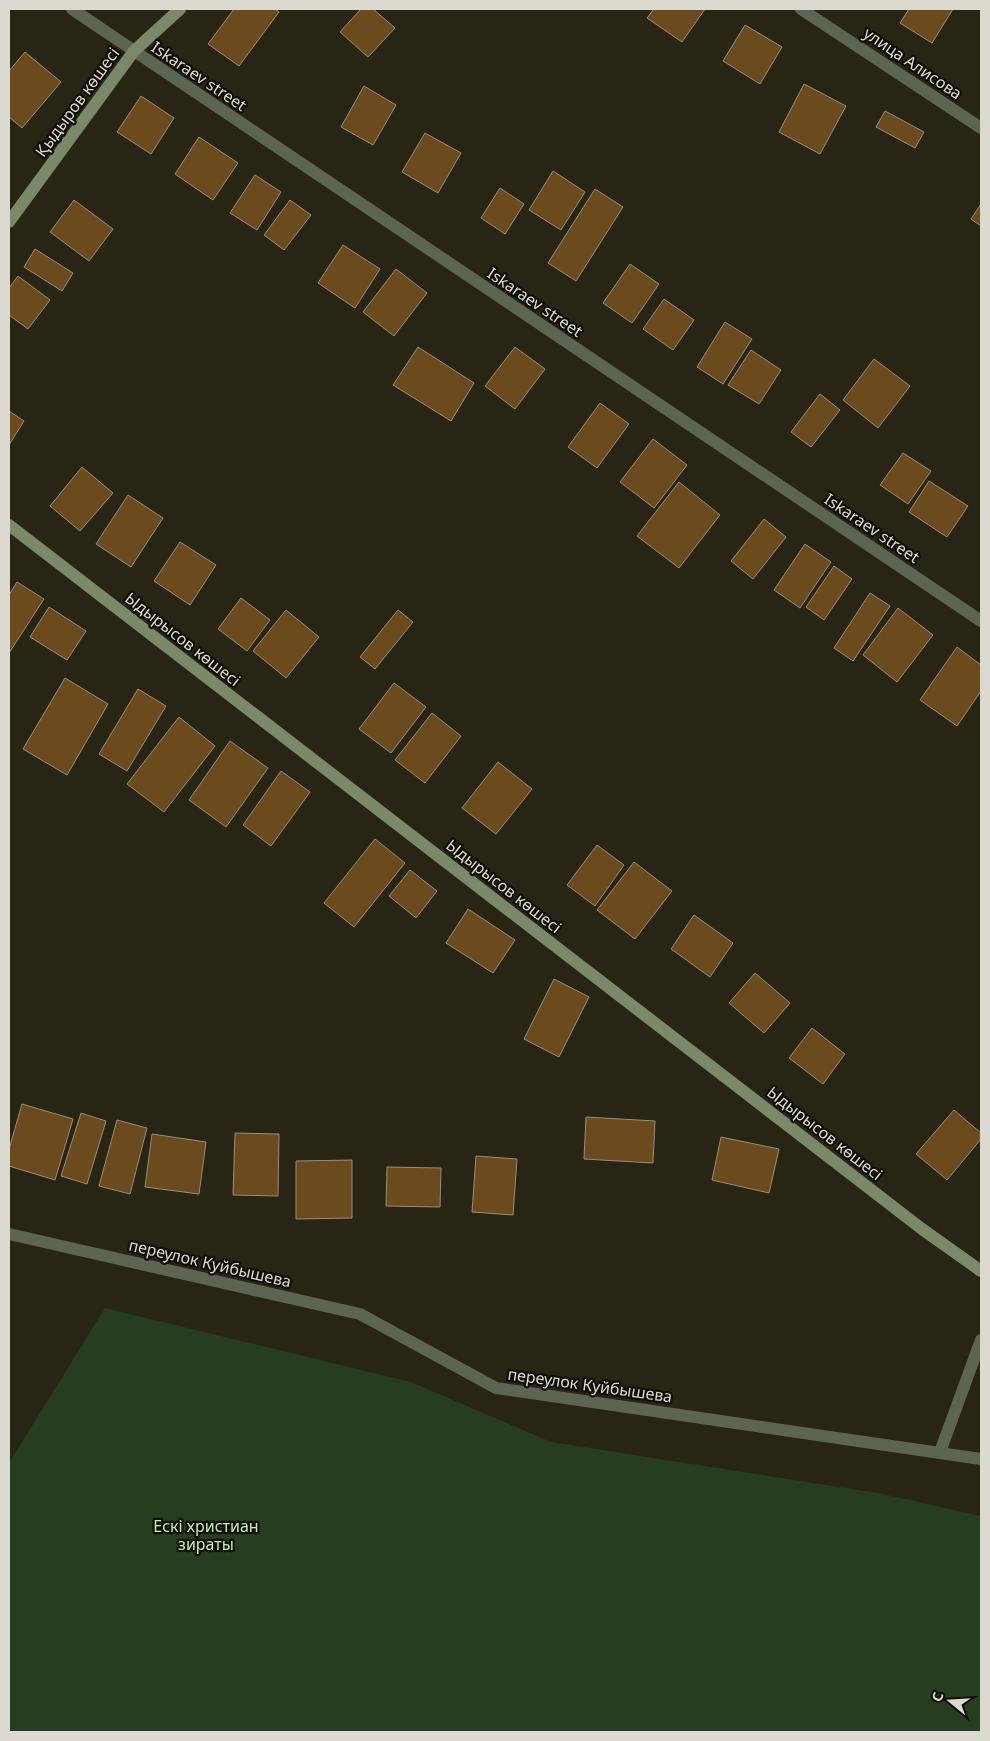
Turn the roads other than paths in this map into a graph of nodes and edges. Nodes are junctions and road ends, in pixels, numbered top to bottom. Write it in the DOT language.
graph roads {
  1 [pos="72,9"];
  2 [pos="180,9"];
  3 [pos="801,9"];
  4 [pos="134,51"];
  5 [pos="981,128"];
  6 [pos="9,222"];
  7 [pos="9,525"];
  8 [pos="981,621"];
  9 [pos="9,1234"];
  10 [pos="981,1271"];
  11 [pos="981,1340"];
  12 [pos="940,1452"];
  13 [pos="981,1459"];
  1 -- 4 [label="street, Iskaraev street"];
  2 -- 4 [label="street, Қыдыров көшесі"];
  3 -- 5 [label="street, улица Алисова"];
  4 -- 6 [label="street, Қыдыров көшесі"];
  4 -- 8 [label="street, Iskaraev street"];
  7 -- 10 [label="street, Ыдырысов көшесі"];
  9 -- 12 [label="street, переулок Куйбышева"];
  11 -- 12 [label="street"];
  12 -- 13 [label="street, переулок Куйбышева"];
}
